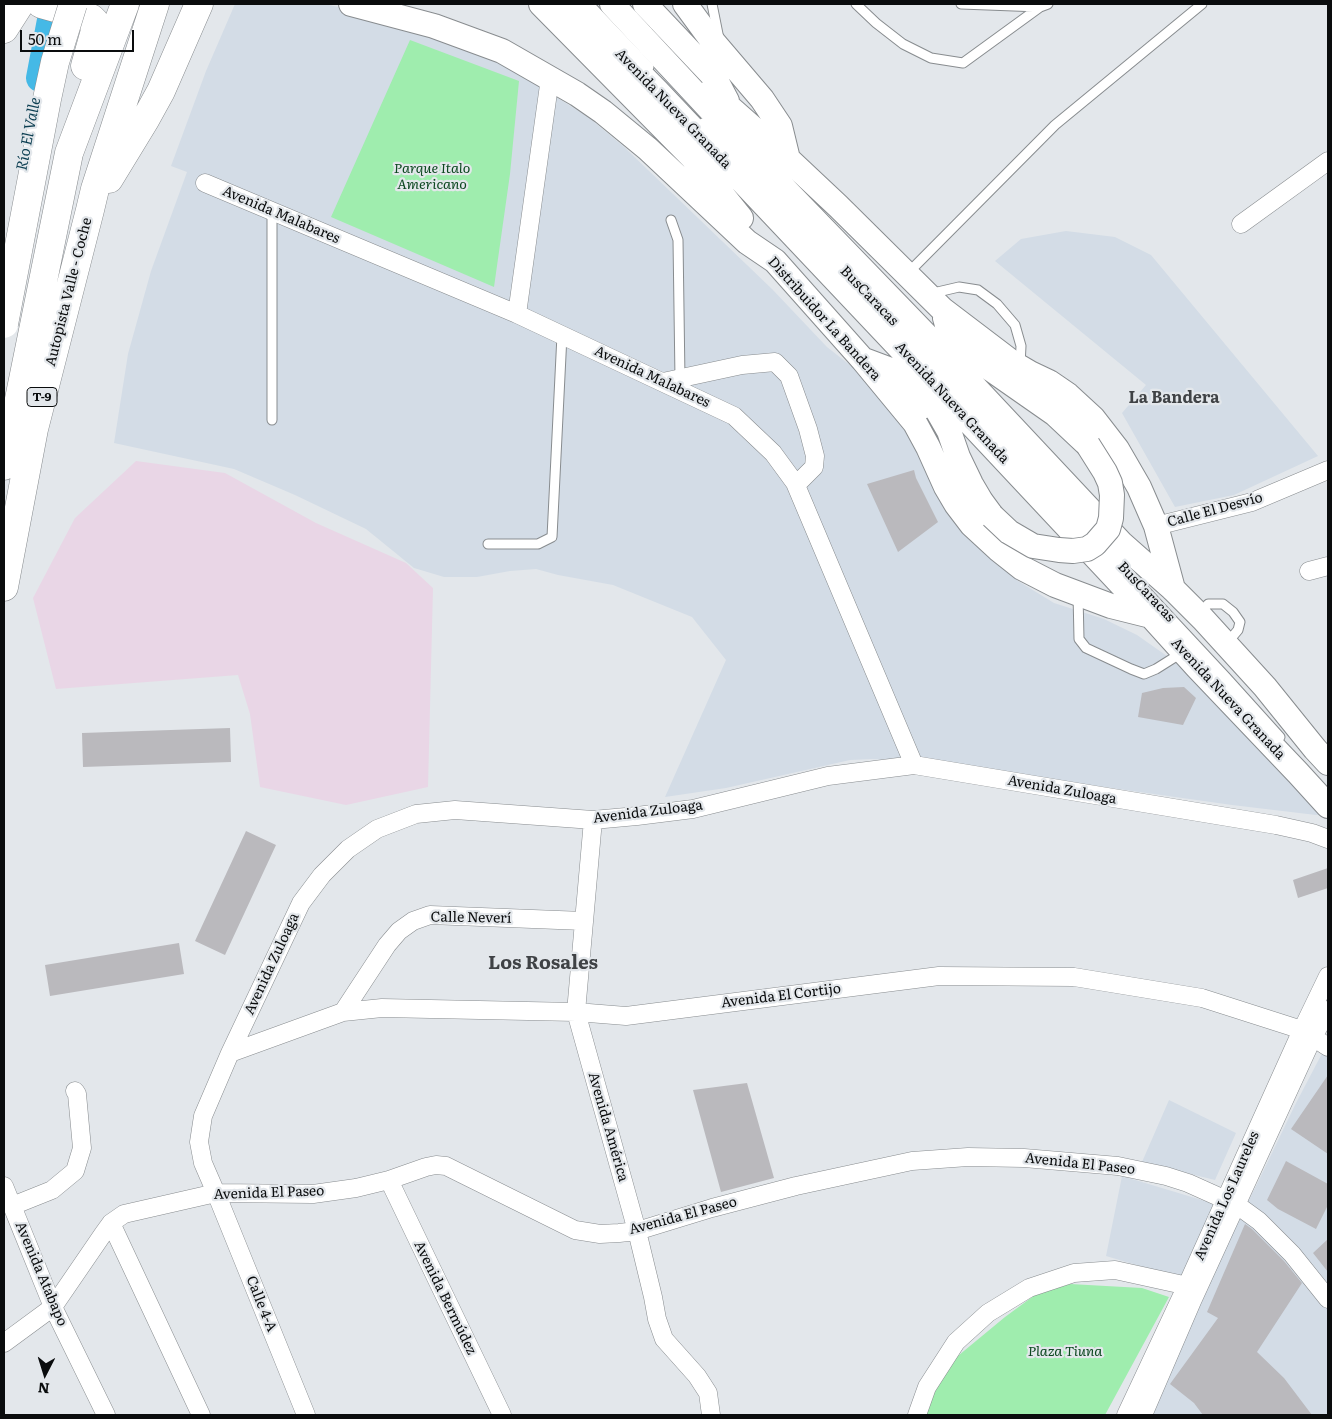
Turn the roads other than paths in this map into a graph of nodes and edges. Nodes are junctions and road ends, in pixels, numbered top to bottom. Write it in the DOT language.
graph roads {
  1 [pos="5,4"];
  2 [pos="20,4"];
  3 [pos="41,4"];
  4 [pos="125,4"];
  5 [pos="155,4"];
  6 [pos="199,4"];
  7 [pos="351,4"];
  8 [pos="541,4"];
  9 [pos="571,4"];
  10 [pos="589,4"];
  11 [pos="612,4"];
  12 [pos="646,4"];
  13 [pos="685,4"];
  14 [pos="712,4"];
  15 [pos="856,4"];
  16 [pos="961,4"];
  17 [pos="1202,4"];
  18 [pos="1044,5"];
  19 [pos="82,11"];
  20 [pos="4,17"];
  21 [pos="4,29"];
  22 [pos="722,52"];
  23 [pos="661,67"];
  24 [pos="550,78"];
  25 [pos="730,107"];
  26 [pos="698,118"];
  27 [pos="69,153"];
  28 [pos="788,159"];
  29 [pos="1328,161"];
  30 [pos="205,183"];
  31 [pos="90,210"];
  32 [pos="272,211"];
  33 [pos="670,220"];
  34 [pos="1240,224"];
  35 [pos="775,261"];
  36 [pos="907,274"];
  37 [pos="935,302"];
  38 [pos="517,314"];
  39 [pos="4,324"];
  40 [pos="562,335"];
  41 [pos="926,335"];
  42 [pos="898,346"];
  43 [pos="863,360"];
  44 [pos="1020,368"];
  45 [pos="992,370"];
  46 [pos="680,379"];
  47 [pos="663,382"];
  48 [pos="272,420"];
  49 [pos="950,431"];
  50 [pos="4,466"];
  51 [pos="1328,470"];
  52 [pos="795,483"];
  53 [pos="1156,526"];
  54 [pos="488,544"];
  55 [pos="1328,566"];
  56 [pos="1310,571"];
  57 [pos="4,586"];
  58 [pos="1173,589"];
  59 [pos="1078,594"];
  60 [pos="1151,616"];
  61 [pos="1183,652"];
  62 [pos="1289,748"];
  63 [pos="1328,763"];
  64 [pos="914,765"];
  65 [pos="1328,806"];
  66 [pos="594,820"];
  67 [pos="1328,825"];
  68 [pos="1276,826"];
  69 [pos="1328,839"];
  70 [pos="584,921"];
  71 [pos="1328,976"];
  72 [pos="1328,1010"];
  73 [pos="344,1012"];
  74 [pos="576,1012"];
  75 [pos="1308,1034"];
  76 [pos="1328,1046"];
  77 [pos="230,1053"];
  78 [pos="75,1091"];
  79 [pos="389,1180"];
  80 [pos="4,1186"];
  81 [pos="216,1193"];
  82 [pos="1231,1202"];
  83 [pos="12,1206"];
  84 [pos="111,1222"];
  85 [pos="637,1231"];
  86 [pos="1193,1287"];
  87 [pos="1328,1299"];
  88 [pos="53,1307"];
  89 [pos="4,1343"];
  90 [pos="106,1415"];
  91 [pos="201,1415"];
  92 [pos="306,1415"];
  93 [pos="502,1415"];
  94 [pos="711,1415"];
  95 [pos="917,1415"];
  96 [pos="1126,1415"];
  97 [pos="1143,1415"];
  1 -- 20 [label="main road"];
  2 -- 21 [label="highway"];
  3 -- 19 [label="highway"];
  4 -- 27 [label="highway"];
  5 -- 31 [label="highway, Autopista Valle - Coche / T-9"];
  6 -- 31 [label="highway"];
  7 -- 24 [label="main road, Distribuidor La Bandera"];
  8 -- 35 [label="main road"];
  9 -- 42 [label="main road, Avenida Nueva Granada"];
  10 -- 23 [label="lane"];
  11 -- 23 [label="main road, Avenida Nueva Granada"];
  12 -- 25 [label="main road"];
  13 -- 22 [label="main road"];
  14 -- 22 [label="lane"];
  15 -- 18 [label="lane"];
  16 -- 18 [label="lane"];
  17 -- 36 [label="lane"];
  19 -- 27 [label="highway"];
  19 -- 39 [label="highway, bridge"];
  22 -- 28 [label="main road"];
  23 -- 25 [label="main road"];
  23 -- 41 [label="main road, Avenida Nueva Granada"];
  24 -- 35 [label="main road, Distribuidor La Bandera"];
  24 -- 38 [label="street"];
  25 -- 28 [label="main road"];
  26 -- 62 [label="lane, BusCaracas"];
  27 -- 50 [label="highway"];
  28 -- 36 [label="main road"];
  29 -- 34 [label="street"];
  30 -- 32 [label="street, Avenida Malabares"];
  31 -- 57 [label="highway, Autopista Valle - Coche / T-9"];
  32 -- 38 [label="street, Avenida Malabares"];
  32 -- 48 [label="lane"];
  33 -- 46 [label="lane"];
  35 -- 43 [label="main road, Distribuidor La Bandera"];
  36 -- 37 [label="main road"];
  37 -- 44 [label="main road"];
  37 -- 44 [label="lane"];
  37 -- 45 [label="main road"];
  38 -- 40 [label="street, Avenida Malabares"];
  40 -- 47 [label="street, Avenida Malabares"];
  40 -- 54 [label="lane"];
  41 -- 45 [label="main road"];
  41 -- 58 [label="main road, Avenida Nueva Granada"];
  42 -- 49 [label="main road"];
  42 -- 60 [label="main road, Avenida Nueva Granada"];
  43 -- 49 [label="main road"];
  43 -- 59 [label="main road, Distribuidor La Bandera"];
  44 -- 53 [label="main road"];
  45 -- 49 [label="main road, bridge"];
  46 -- 47 [label="street"];
  46 -- 52 [label="street"];
  47 -- 52 [label="street, Avenida Malabares"];
  51 -- 53 [label="street, Calle El Desvío"];
  52 -- 64 [label="street, Avenida Malabares"];
  53 -- 58 [label="main road"];
  55 -- 56 [label="street"];
  58 -- 63 [label="main road, Avenida Nueva Granada"];
  59 -- 60 [label="main road, Distribuidor La Bandera"];
  59 -- 61 [label="lane"];
  60 -- 61 [label="main road, Avenida Nueva Granada"];
  61 -- 65 [label="main road, Avenida Nueva Granada"];
  64 -- 66 [label="street, Avenida Zuloaga"];
  64 -- 68 [label="street, Avenida Zuloaga"];
  66 -- 70 [label="street, Avenida América"];
  66 -- 77 [label="street, Avenida Zuloaga"];
  67 -- 68 [label="street, Avenida Zuloaga"];
  68 -- 69 [label="street, Avenida Zuloaga"];
  70 -- 73 [label="street, Calle Neverí"];
  70 -- 74 [label="street, Avenida América"];
  71 -- 75 [label="street, Avenida Los Laureles"];
  72 -- 75 [label="street, Avenida Los Laureles"];
  73 -- 74 [label="street, Avenida El Cortijo"];
  73 -- 77 [label="street, Avenida El Cortijo"];
  74 -- 75 [label="street, Avenida El Cortijo"];
  74 -- 85 [label="street, Avenida América"];
  75 -- 76 [label="street, Avenida El Cortijo"];
  75 -- 82 [label="street, Avenida Los Laureles"];
  77 -- 81 [label="street, Avenida Zuloaga"];
  78 -- 83 [label="street"];
  79 -- 81 [label="street, Avenida El Paseo"];
  79 -- 85 [label="street, Avenida El Paseo"];
  79 -- 93 [label="street, Avenida Bermúdez"];
  80 -- 83 [label="street, Avenida Atabapo"];
  81 -- 84 [label="street, Avenida El Paseo"];
  81 -- 92 [label="street, Calle 4-A"];
  82 -- 85 [label="street, Avenida El Paseo"];
  82 -- 86 [label="street, Avenida Los Laureles"];
  82 -- 87 [label="street, Avenida El Paseo"];
  83 -- 88 [label="street, Avenida Atabapo"];
  84 -- 88 [label="street"];
  84 -- 91 [label="street"];
  85 -- 94 [label="street, Avenida América"];
  86 -- 95 [label="street"];
  86 -- 96 [label="street, Avenida Los Laureles"];
  86 -- 97 [label="street, Avenida Los Laureles"];
  88 -- 89 [label="street"];
  88 -- 90 [label="street, Avenida Atabapo"];
}
